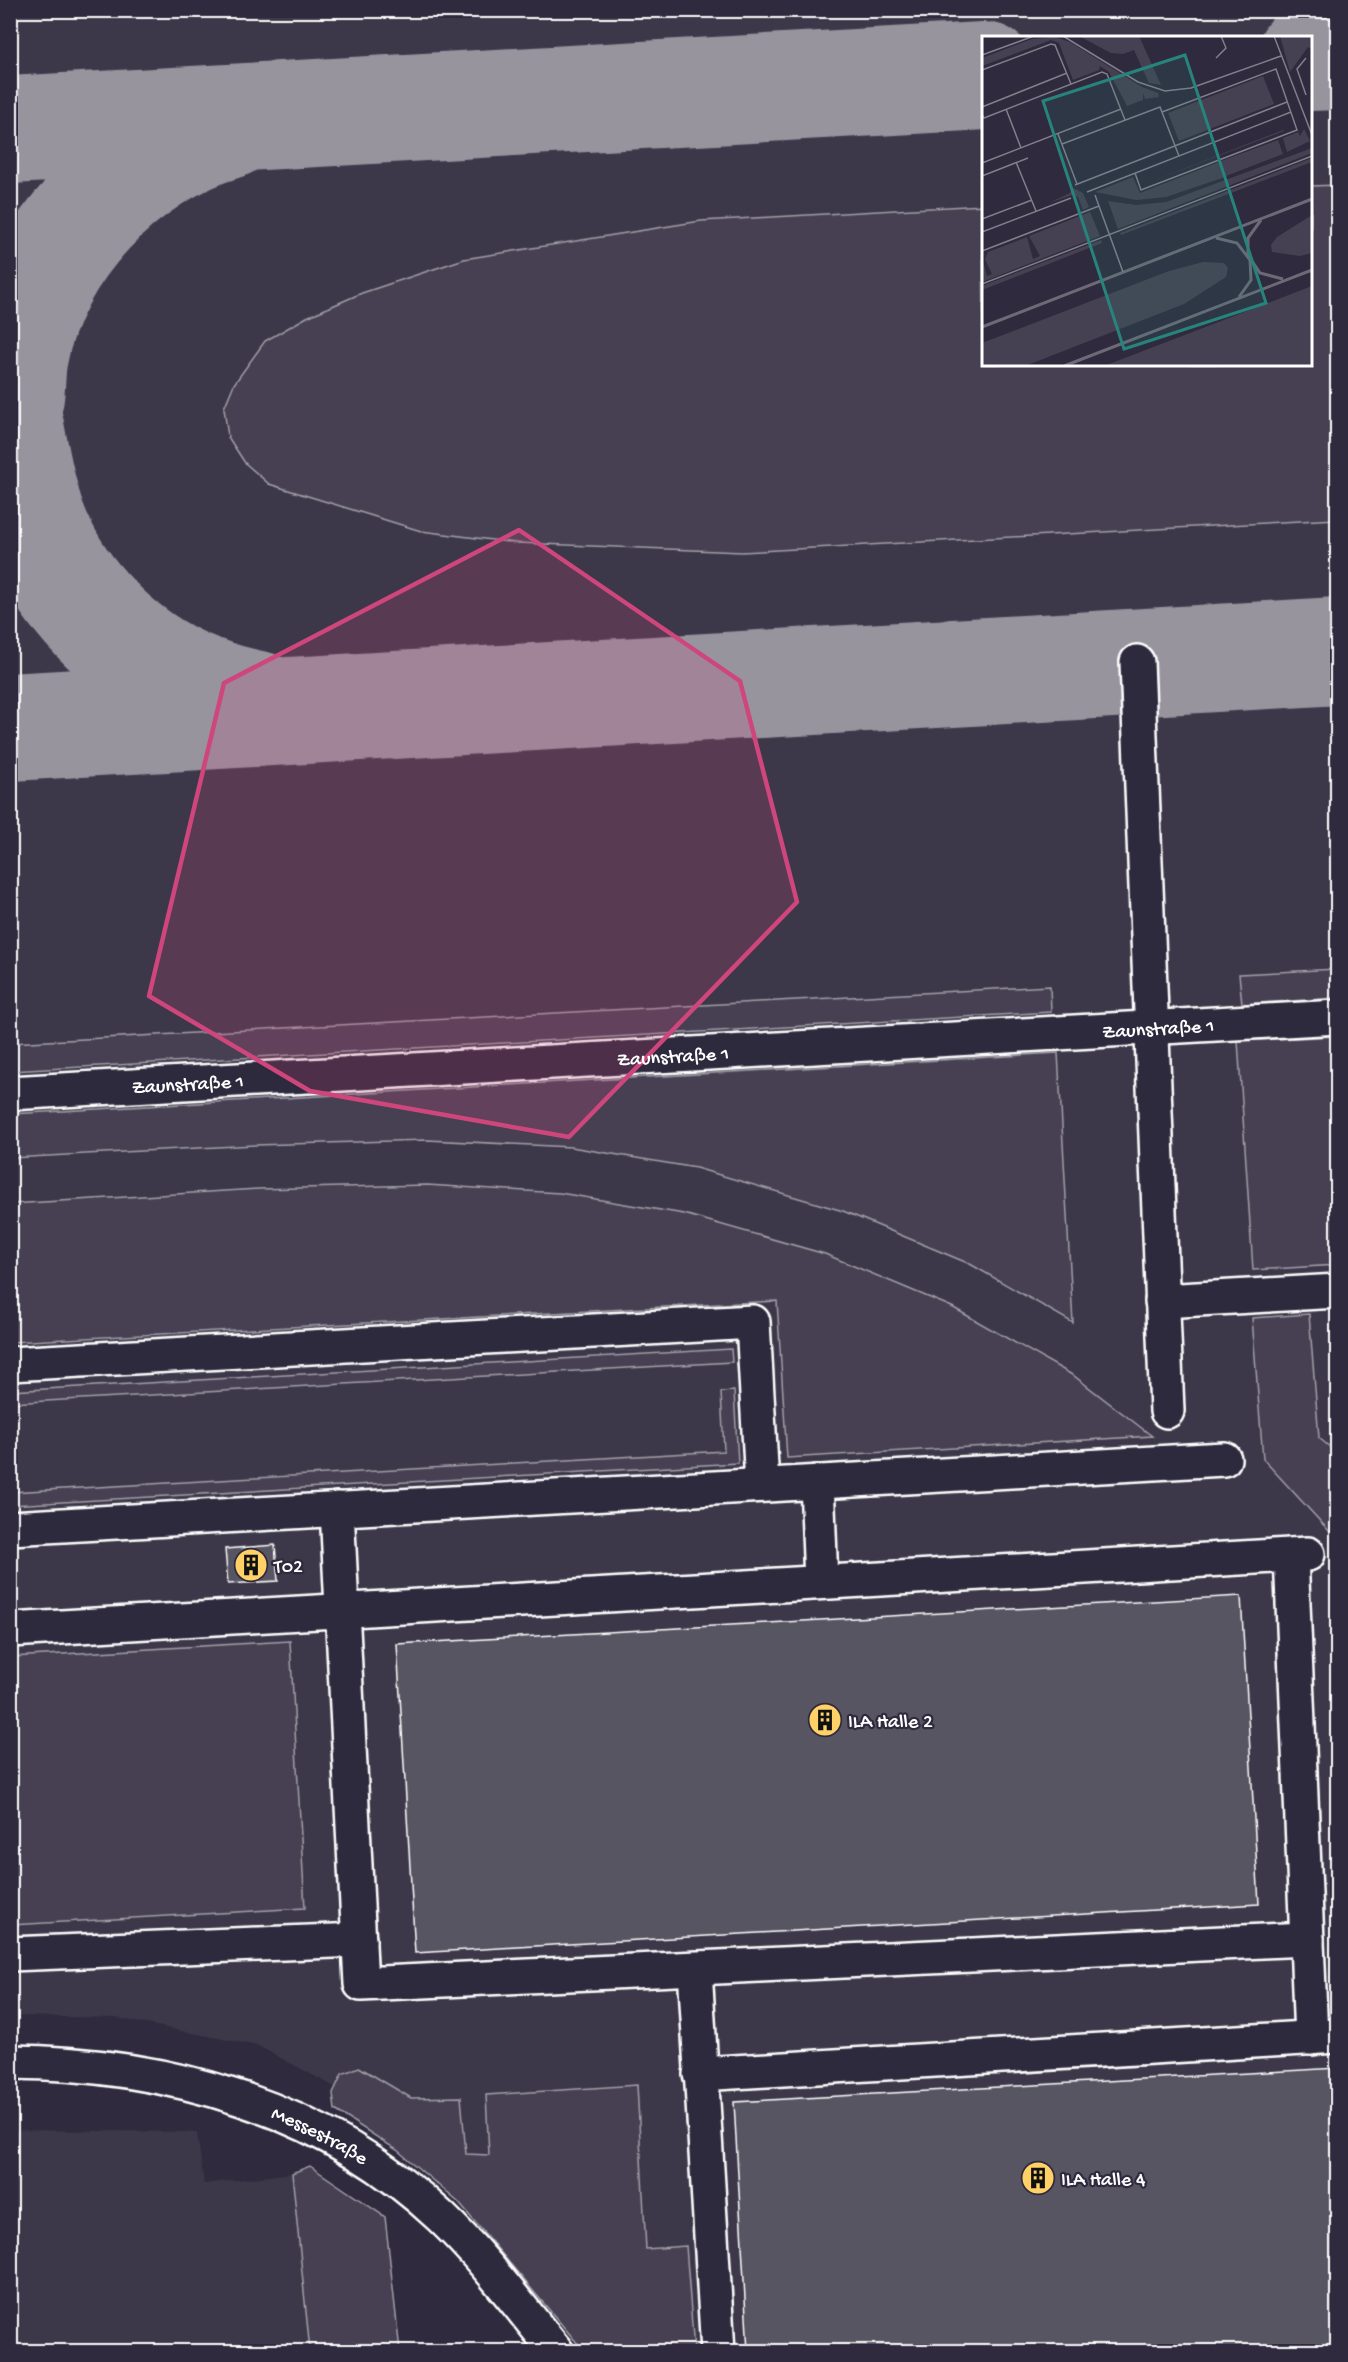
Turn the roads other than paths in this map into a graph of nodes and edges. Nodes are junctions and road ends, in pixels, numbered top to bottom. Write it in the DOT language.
graph roads {
  1 [pos="1137,662"];
  2 [pos="1338,1017"];
  3 [pos="1151,1028"];
  4 [pos="10,1093"];
  5 [pos="1338,1291"];
  6 [pos="1162,1301"];
  7 [pos="10,1364"];
  8 [pos="1167,1410"];
  9 [pos="1224,1459"];
  10 [pos="816,1482"];
  11 [pos="762,1485"];
  12 [pos="337,1509"];
  13 [pos="10,1528"];
  14 [pos="821,1582"];
  15 [pos="342,1610"];
  16 [pos="10,1630"];
  17 [pos="1307,1939"];
  18 [pos="359,1940"];
  19 [pos="10,1954"];
  20 [pos="695,1969"];
  21 [pos="1324,2037"];
  22 [pos="10,2062"];
  23 [pos="700,2074"];
  24 [pos="557,2352"];
  25 [pos="718,2352"];
  1 -- 3 [label="street"];
  2 -- 3 [label="street, Zaunstraße 1"];
  3 -- 4 [label="street, Zaunstraße 1"];
  3 -- 6 [label="street"];
  5 -- 6 [label="street"];
  6 -- 8 [label="street"];
  7 -- 11 [label="street"];
  9 -- 10 [label="street"];
  10 -- 11 [label="street"];
  10 -- 14 [label="street"];
  11 -- 12 [label="street"];
  12 -- 13 [label="street"];
  12 -- 15 [label="street"];
  14 -- 15 [label="street"];
  14 -- 17 [label="street"];
  15 -- 16 [label="street"];
  15 -- 18 [label="street"];
  17 -- 20 [label="street"];
  17 -- 21 [label="street"];
  18 -- 19 [label="street"];
  18 -- 20 [label="street"];
  20 -- 23 [label="street"];
  21 -- 23 [label="street"];
  22 -- 24 [label="street, Messestraße"];
  23 -- 25 [label="street"];
}
